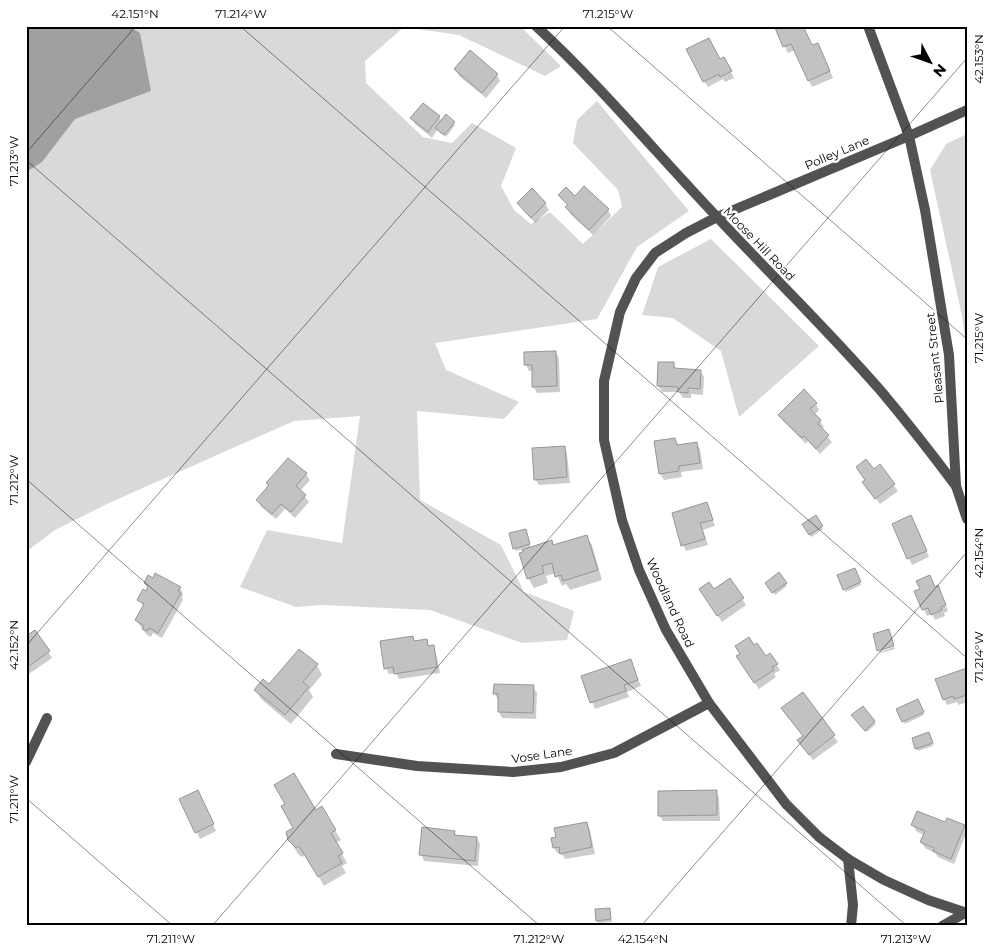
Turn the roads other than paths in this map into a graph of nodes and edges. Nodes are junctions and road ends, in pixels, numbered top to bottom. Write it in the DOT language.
graph roads {
  1 [pos="536,26"];
  2 [pos="868,26"];
  3 [pos="967,110"];
  4 [pos="909,136"];
  5 [pos="717,217"];
  6 [pos="956,486"];
  7 [pos="967,519"];
  8 [pos="709,703"];
  9 [pos="48,718"];
  10 [pos="336,754"];
  11 [pos="26,762"];
  12 [pos="848,859"];
  13 [pos="966,913"];
  14 [pos="851,926"];
  15 [pos="942,926"];
  1 -- 5 [label="street, Moose Hill Road"];
  2 -- 4 [label="street, Pleasant Street"];
  3 -- 4 [label="street, Polley Lane"];
  4 -- 5 [label="street, Polley Lane"];
  4 -- 6 [label="street, Pleasant Street"];
  5 -- 6 [label="street, Moose Hill Road"];
  5 -- 8 [label="street, Woodland Road"];
  6 -- 7 [label="street, Pleasant Street"];
  8 -- 10 [label="street, Vose Lane"];
  8 -- 12 [label="street, Woodland Road"];
  9 -- 11 [label="street"];
  12 -- 13 [label="street, Woodland Road"];
  12 -- 14 [label="street"];
  13 -- 15 [label="street"];
}
